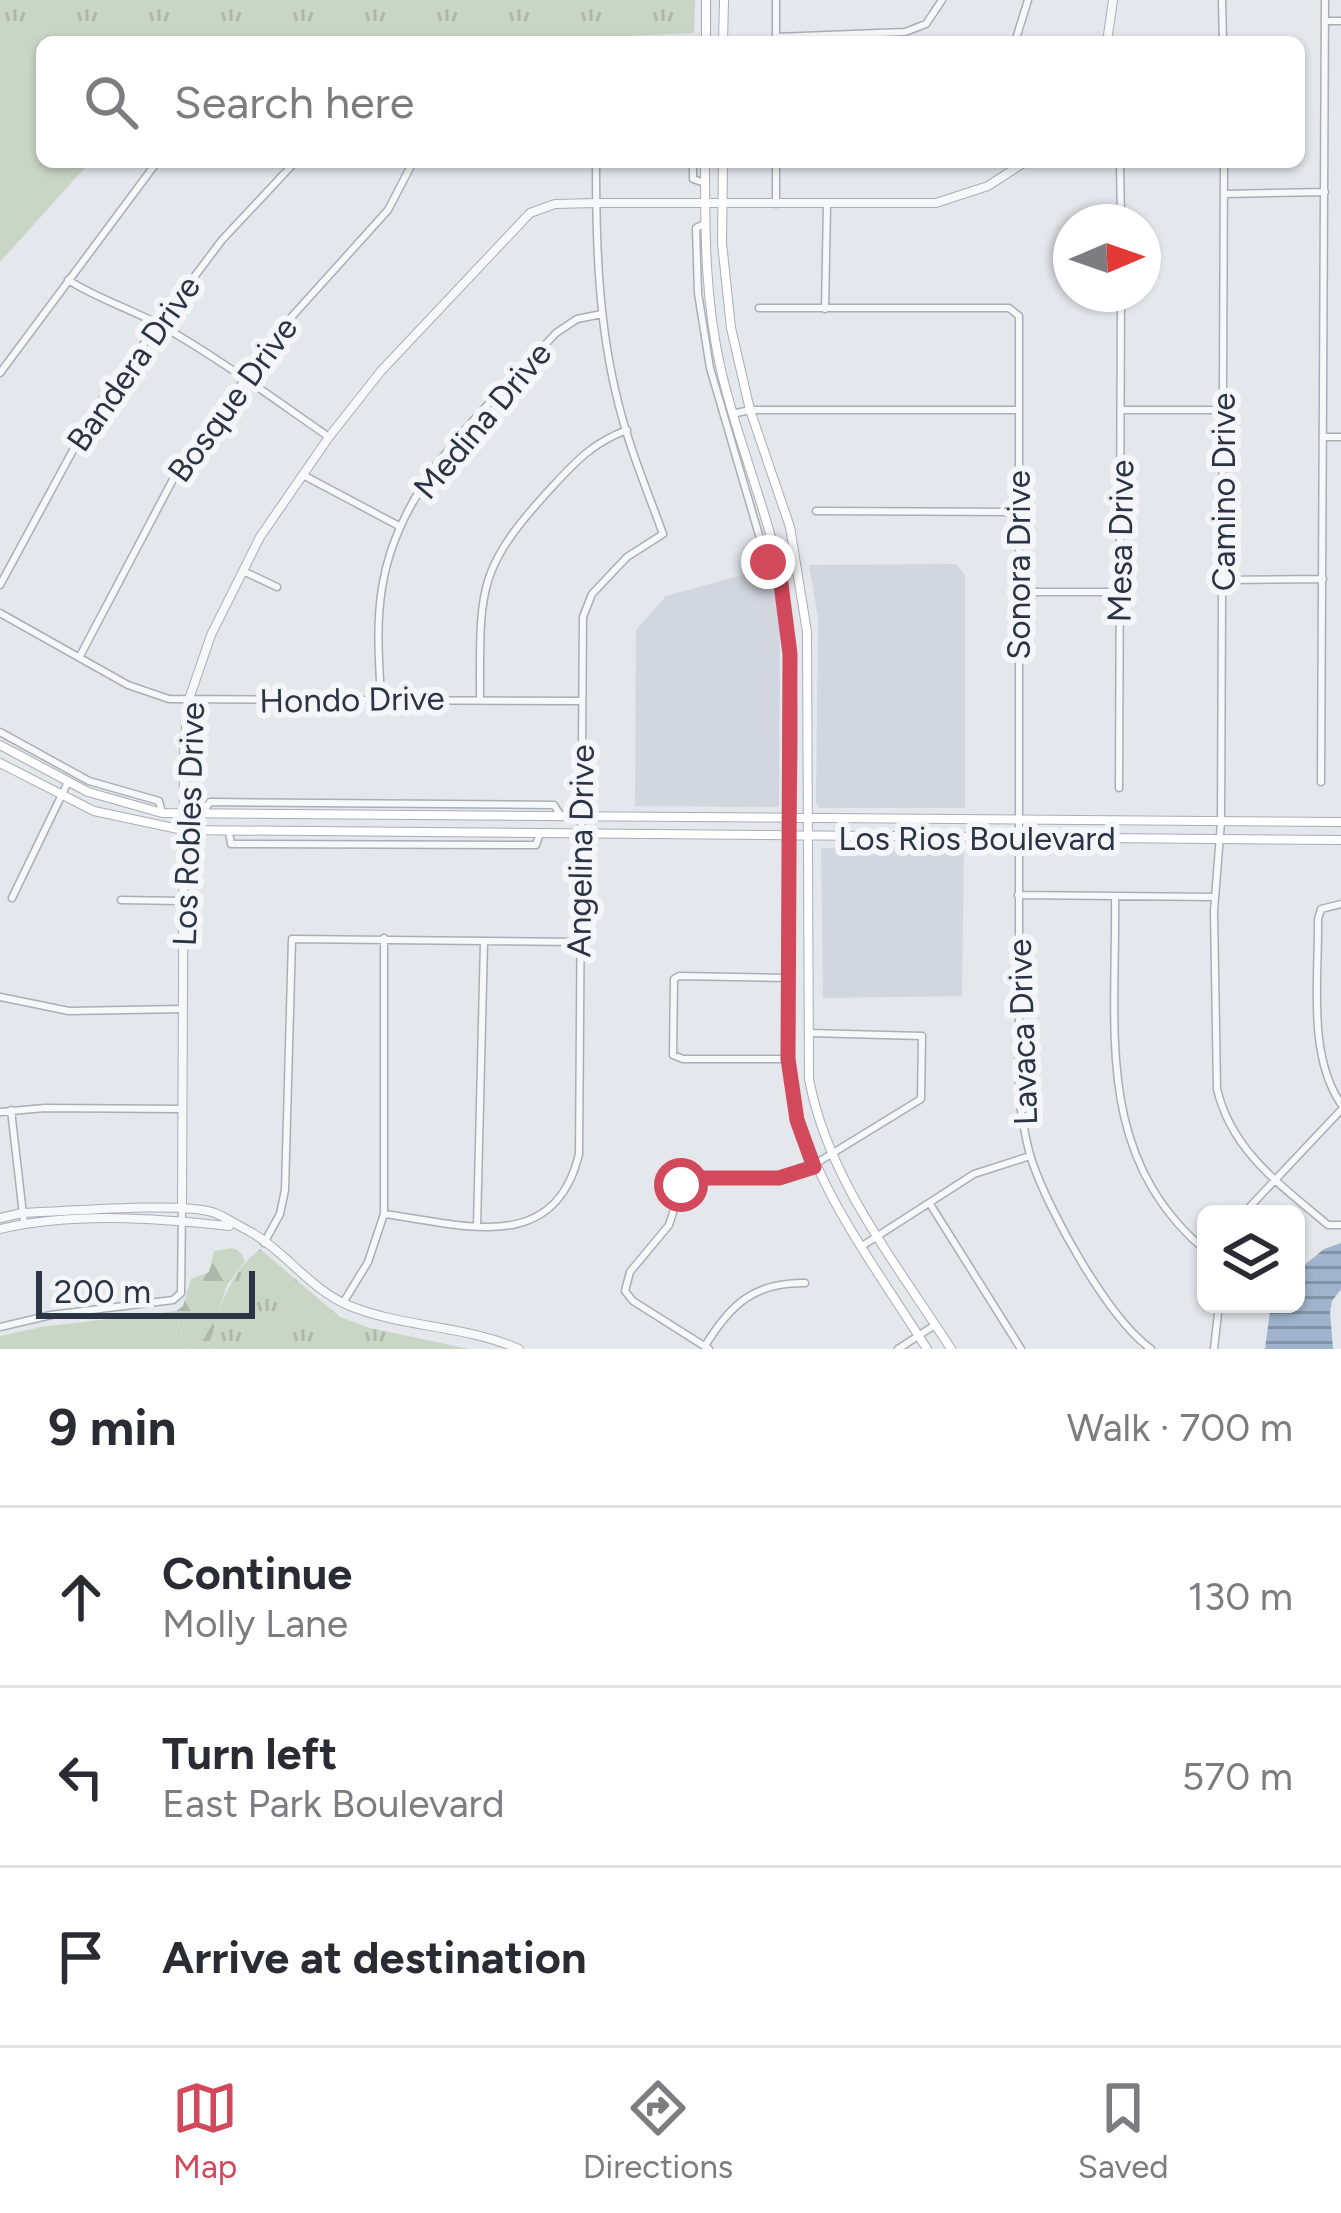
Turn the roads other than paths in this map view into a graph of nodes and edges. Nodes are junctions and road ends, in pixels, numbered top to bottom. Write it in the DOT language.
graph roads {
  1 [pos="706,0"];
  2 [pos="724,0"];
  3 [pos="776,0"];
  4 [pos="942,0"];
  5 [pos="1028,0"];
  6 [pos="1113,0"];
  7 [pos="1222,0"];
  8 [pos="1325,0"];
  9 [pos="1325,21"];
  10 [pos="1341,21"];
  11 [pos="706,36"];
  12 [pos="723,36"];
  13 [pos="776,36"];
  14 [pos="831,36"];
  15 [pos="1017,36"];
  16 [pos="1108,36"];
  17 [pos="1222,36"];
  18 [pos="153,168"];
  19 [pos="289,168"];
  20 [pos="410,168"];
  21 [pos="596,168"];
  22 [pos="693,168"];
  23 [pos="705,168"];
  24 [pos="723,168"];
  25 [pos="776,168"];
  26 [pos="1016,168"];
  27 [pos="1120,168"];
  28 [pos="1224,168"];
  29 [pos="705,183"];
  30 [pos="1325,192"];
  31 [pos="1224,194"];
  32 [pos="596,203"];
  33 [pos="705,203"];
  34 [pos="723,203"];
  35 [pos="776,204"];
  36 [pos="1121,204"];
  37 [pos="827,205"];
  38 [pos="704,224"];
  39 [pos="68,280"];
  40 [pos="759,308"];
  41 [pos="825,309"];
  42 [pos="1121,312"];
  43 [pos="602,314"];
  44 [pos="158,324"];
  45 [pos="0,373"];
  46 [pos="244,377"];
  47 [pos="750,410"];
  48 [pos="1019,410"];
  49 [pos="1122,410"];
  50 [pos="1223,410"];
  51 [pos="732,414"];
  52 [pos="627,430"];
  53 [pos="1325,436"];
  54 [pos="329,437"];
  55 [pos="1341,437"];
  56 [pos="303,475"];
  57 [pos="816,511"];
  58 [pos="1018,512"];
  59 [pos="399,526"];
  60 [pos="778,561"];
  61 [pos="243,571"];
  62 [pos="1323,579"];
  63 [pos="1224,580"];
  64 [pos="0,585"];
  65 [pos="277,587"];
  66 [pos="1018,592"];
  67 [pos="1119,592"];
  68 [pos="0,613"];
  69 [pos="807,632"];
  70 [pos="789,634"];
  71 [pos="80,656"];
  72 [pos="381,698"];
  73 [pos="480,698"];
  74 [pos="581,701"];
  75 [pos="188,702"];
  76 [pos="0,732"];
  77 [pos="0,745"];
  78 [pos="0,763"];
  79 [pos="68,782"];
  80 [pos="1321,782"];
  81 [pos="1119,788"];
  82 [pos="62,797"];
  83 [pos="162,813"];
  84 [pos="183,814"];
  85 [pos="580,816"];
  86 [pos="675,817"];
  87 [pos="790,817"];
  88 [pos="808,817"];
  89 [pos="930,819"];
  90 [pos="1017,821"];
  91 [pos="1221,822"];
  92 [pos="1341,822"];
  93 [pos="183,830"];
  94 [pos="580,834"];
  95 [pos="672,834"];
  96 [pos="790,836"];
  97 [pos="808,836"];
  98 [pos="930,837"];
  99 [pos="1017,838"];
  100 [pos="1220,840"];
  101 [pos="1341,841"];
  102 [pos="1018,895"];
  103 [pos="1115,896"];
  104 [pos="1215,897"];
  105 [pos="12,898"];
  106 [pos="121,900"];
  107 [pos="182,901"];
  108 [pos="1341,904"];
  109 [pos="384,938"];
  110 [pos="484,941"];
  111 [pos="579,942"];
  112 [pos="789,978"];
  113 [pos="806,978"];
  114 [pos="0,997"];
  115 [pos="182,1009"];
  116 [pos="807,1033"];
  117 [pos="788,1059"];
  118 [pos="1341,1107"];
  119 [pos="182,1109"];
  120 [pos="11,1110"];
  121 [pos="0,1112"];
  122 [pos="831,1156"];
  123 [pos="1030,1156"];
  124 [pos="814,1167"];
  125 [pos="1274,1183"];
  126 [pos="930,1204"];
  127 [pos="1252,1205"];
  128 [pos="383,1214"];
  129 [pos="182,1215"];
  130 [pos="0,1218"];
  131 [pos="23,1218"];
  132 [pos="1341,1225"];
  133 [pos="477,1226"];
  134 [pos="0,1229"];
  135 [pos="879,1236"];
  136 [pos="1197,1242"];
  137 [pos="264,1243"];
  138 [pos="862,1246"];
  139 [pos="805,1282"];
  140 [pos="343,1303"];
  141 [pos="1218,1313"];
  142 [pos="935,1325"];
  143 [pos="0,1327"];
  144 [pos="919,1336"];
  145 [pos="707,1348"];
  146 [pos="518,1349"];
  147 [pos="898,1349"];
  148 [pos="927,1349"];
  149 [pos="951,1349"];
  150 [pos="1021,1349"];
  151 [pos="1151,1349"];
  152 [pos="1214,1349"];
  1 -- 11 [label="main road"];
  2 -- 12 [label="main road"];
  3 -- 13 [label="street"];
  4 -- 14 [label="street"];
  5 -- 15 [label="street"];
  6 -- 16 [label="street"];
  7 -- 17 [label="street"];
  8 -- 9 [label="street"];
  9 -- 10 [label="street"];
  9 -- 30 [label="street"];
  18 -- 39 [label="street"];
  19 -- 44 [label="street, Bandera Drive"];
  20 -- 46 [label="street, Bosque Drive"];
  21 -- 32 [label="street"];
  22 -- 29 [label="street"];
  23 -- 29 [label="main road"];
  24 -- 34 [label="main road"];
  25 -- 35 [label="street"];
  26 -- 37 [label="street, Los Robles Drive"];
  27 -- 36 [label="street"];
  28 -- 31 [label="street, Camino Drive"];
  29 -- 33 [label="main road"];
  30 -- 31 [label="street"];
  30 -- 53 [label="street"];
  31 -- 50 [label="street, Camino Drive"];
  32 -- 33 [label="street, Los Robles Drive"];
  32 -- 43 [label="street"];
  32 -- 54 [label="street, Los Robles Drive"];
  33 -- 34 [label="street, Los Robles Drive"];
  33 -- 38 [label="main road"];
  34 -- 35 [label="street, Los Robles Drive"];
  34 -- 47 [label="main road"];
  35 -- 37 [label="street, Los Robles Drive"];
  37 -- 41 [label="street"];
  38 -- 51 [label="main road"];
  38 -- 60 [label="street"];
  39 -- 44 [label="street"];
  39 -- 45 [label="street"];
  40 -- 41 [label="street"];
  41 -- 48 [label="street, Sonora Drive"];
  42 -- 49 [label="street, Mesa Drive"];
  43 -- 52 [label="street"];
  43 -- 59 [label="street, Medina Drive"];
  44 -- 46 [label="street"];
  44 -- 64 [label="street, Bandera Drive"];
  46 -- 54 [label="street"];
  46 -- 71 [label="street, Bosque Drive"];
  47 -- 48 [label="street"];
  47 -- 51 [label="street"];
  47 -- 69 [label="main road"];
  48 -- 58 [label="street, Sonora Drive"];
  49 -- 50 [label="street"];
  49 -- 67 [label="street, Mesa Drive"];
  50 -- 63 [label="street, Camino Drive"];
  51 -- 60 [label="main road"];
  52 -- 73 [label="street"];
  52 -- 74 [label="street, Angelina Drive"];
  53 -- 55 [label="street"];
  53 -- 62 [label="street"];
  54 -- 56 [label="street, Los Robles Drive"];
  56 -- 59 [label="street"];
  56 -- 61 [label="street, Los Robles Drive"];
  57 -- 58 [label="street"];
  58 -- 66 [label="street, Sonora Drive"];
  59 -- 72 [label="street, Medina Drive"];
  60 -- 70 [label="main road"];
  61 -- 65 [label="street"];
  61 -- 75 [label="street, Los Robles Drive"];
  62 -- 63 [label="street"];
  62 -- 80 [label="street"];
  63 -- 91 [label="street, Camino Drive"];
  66 -- 67 [label="street"];
  66 -- 90 [label="street, Sonora Drive"];
  67 -- 81 [label="street, Mesa Drive"];
  68 -- 71 [label="street, Hondo Drive"];
  69 -- 70 [label="main road"];
  69 -- 88 [label="main road"];
  70 -- 87 [label="main road"];
  71 -- 75 [label="street, Hondo Drive"];
  72 -- 73 [label="street, Hondo Drive"];
  72 -- 75 [label="street, Hondo Drive"];
  73 -- 74 [label="street, Hondo Drive"];
  74 -- 85 [label="street, Angelina Drive"];
  75 -- 84 [label="street, Los Robles Drive"];
  76 -- 83 [label="street, Los Rios Boulevard"];
  77 -- 79 [label="main road, Los Rios Boulevard"];
  78 -- 82 [label="main road, Los Rios Boulevard"];
  79 -- 82 [label="street"];
  79 -- 83 [label="main road, Los Rios Boulevard"];
  82 -- 93 [label="main road, Los Rios Boulevard"];
  82 -- 105 [label="street"];
  83 -- 84 [label="main road, Los Rios Boulevard"];
  84 -- 85 [label="main road, Los Rios Boulevard"];
  84 -- 93 [label="street, Los Robles Drive"];
  85 -- 86 [label="main road, Los Rios Boulevard"];
  85 -- 94 [label="street, Angelina Drive"];
  86 -- 87 [label="main road, Los Rios Boulevard"];
  86 -- 95 [label="main road"];
  87 -- 88 [label="main road, Los Rios Boulevard"];
  87 -- 96 [label="main road"];
  88 -- 89 [label="main road, Los Rios Boulevard"];
  88 -- 97 [label="main road"];
  89 -- 90 [label="main road, Los Rios Boulevard"];
  89 -- 98 [label="main road"];
  90 -- 91 [label="main road, Los Rios Boulevard"];
  90 -- 99 [label="street, Lavaca Drive"];
  91 -- 92 [label="main road, Los Rios Boulevard"];
  91 -- 100 [label="street, Camino Drive"];
  93 -- 94 [label="main road, Los Rios Boulevard"];
  93 -- 107 [label="street, Los Robles Drive"];
  94 -- 95 [label="main road, Los Rios Boulevard"];
  94 -- 111 [label="street, Angelina Drive"];
  95 -- 96 [label="main road, Los Rios Boulevard"];
  96 -- 97 [label="main road, Los Rios Boulevard"];
  96 -- 112 [label="main road"];
  97 -- 98 [label="main road, Los Rios Boulevard"];
  97 -- 113 [label="main road"];
  98 -- 99 [label="main road, Los Rios Boulevard"];
  99 -- 100 [label="main road, Los Rios Boulevard"];
  99 -- 102 [label="street, Lavaca Drive"];
  100 -- 101 [label="main road, Los Rios Boulevard"];
  100 -- 104 [label="street, Camino Drive"];
  102 -- 103 [label="street"];
  102 -- 123 [label="street, Lavaca Drive"];
  103 -- 104 [label="street"];
  103 -- 136 [label="street"];
  104 -- 125 [label="street, Camino Drive"];
  106 -- 107 [label="street"];
  107 -- 115 [label="street, Los Robles Drive"];
  108 -- 118 [label="street"];
  109 -- 110 [label="street"];
  109 -- 128 [label="street"];
  109 -- 137 [label="street"];
  110 -- 111 [label="street"];
  110 -- 133 [label="street"];
  111 -- 133 [label="street, Angelina Drive"];
  112 -- 113 [label="main road"];
  112 -- 117 [label="main road"];
  112 -- 117 [label="street"];
  113 -- 116 [label="main road"];
  114 -- 115 [label="street"];
  115 -- 119 [label="street, Los Robles Drive"];
  116 -- 122 [label="main road"];
  116 -- 122 [label="street"];
  117 -- 124 [label="main road"];
  118 -- 125 [label="street"];
  119 -- 120 [label="street"];
  119 -- 129 [label="street, Los Robles Drive"];
  120 -- 121 [label="street"];
  120 -- 131 [label="street"];
  122 -- 124 [label="street"];
  122 -- 135 [label="main road"];
  123 -- 126 [label="street"];
  123 -- 151 [label="street, Lavaca Drive"];
  124 -- 138 [label="main road"];
  124 -- 145 [label="street"];
  125 -- 127 [label="street"];
  125 -- 132 [label="street, Camino Drive"];
  126 -- 135 [label="street"];
  126 -- 150 [label="street"];
  128 -- 133 [label="street"];
  128 -- 140 [label="street"];
  129 -- 131 [label="street"];
  129 -- 137 [label="street"];
  129 -- 143 [label="street, Los Robles Drive"];
  130 -- 131 [label="street"];
  131 -- 134 [label="street"];
  135 -- 138 [label="street"];
  135 -- 142 [label="main road"];
  137 -- 140 [label="street"];
  138 -- 144 [label="main road"];
  139 -- 145 [label="street"];
  140 -- 146 [label="street"];
  141 -- 152 [label="street"];
  142 -- 144 [label="street"];
  142 -- 149 [label="main road"];
  144 -- 147 [label="street"];
  144 -- 148 [label="main road"];
}
